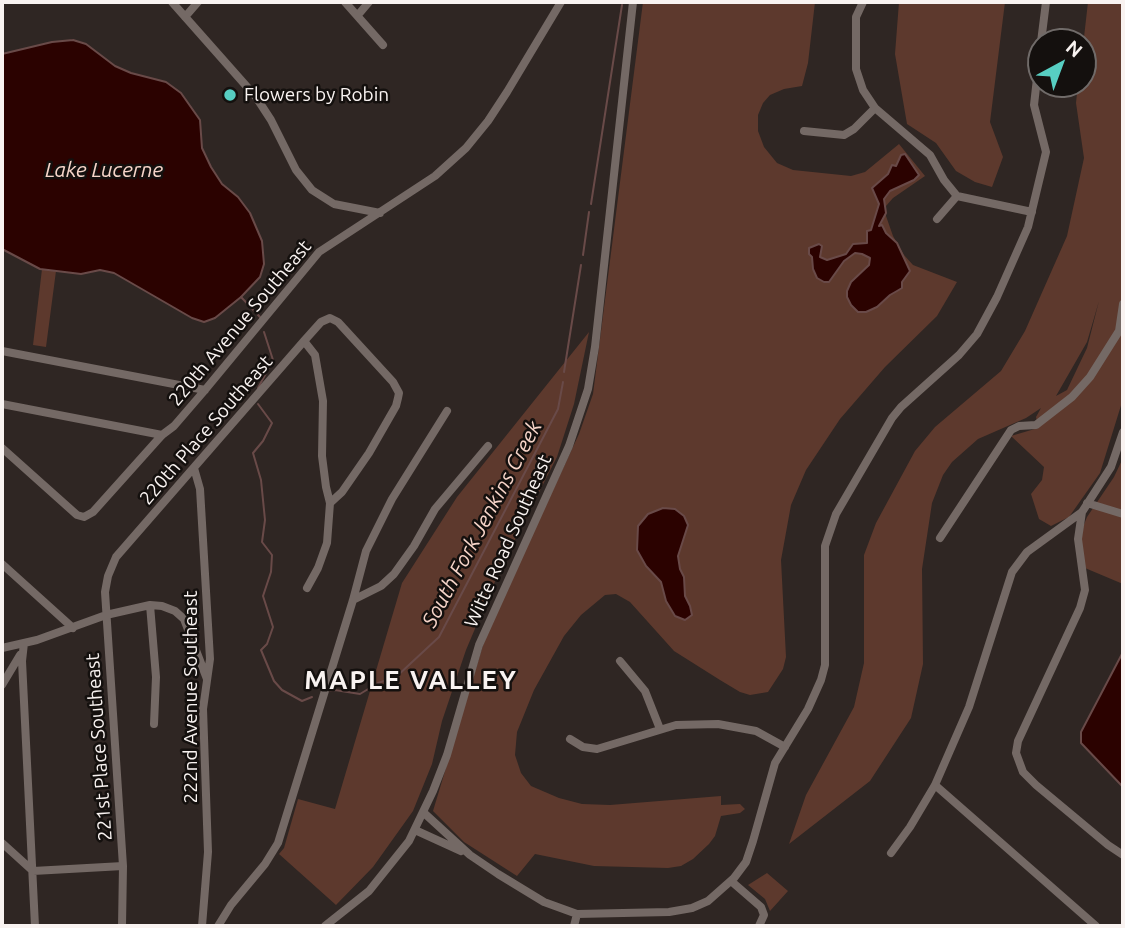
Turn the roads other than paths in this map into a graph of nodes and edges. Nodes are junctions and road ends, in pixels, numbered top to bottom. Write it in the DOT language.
graph roads {
  1 [pos="172,2"];
  2 [pos="198,2"];
  3 [pos="345,2"];
  4 [pos="369,2"];
  5 [pos="561,2"];
  6 [pos="633,2"];
  7 [pos="863,2"];
  8 [pos="1046,2"];
  9 [pos="358,15"];
  10 [pos="185,17"];
  11 [pos="1043,28"];
  12 [pos="383,45"];
  13 [pos="1035,98"];
  14 [pos="875,108"];
  15 [pos="804,131"];
  16 [pos="957,196"];
  17 [pos="1032,212"];
  18 [pos="380,214"];
  19 [pos="937,219"];
  20 [pos="1123,303"];
  21 [pos="304,341"];
  22 [pos="2,351"];
  23 [pos="205,390"];
  24 [pos="2,404"];
  25 [pos="447,411"];
  26 [pos="1123,432"];
  27 [pos="162,435"];
  28 [pos="488,446"];
  29 [pos="2,448"];
  30 [pos="194,468"];
  31 [pos="330,503"];
  32 [pos="1087,503"];
  33 [pos="1082,512"];
  34 [pos="1123,513"];
  35 [pos="940,538"];
  36 [pos="2,564"];
  37 [pos="111,567"];
  38 [pos="307,588"];
  39 [pos="353,600"];
  40 [pos="150,605"];
  41 [pos="106,615"];
  42 [pos="73,628"];
  43 [pos="24,643"];
  44 [pos="2,648"];
  45 [pos="620,661"];
  46 [pos="207,680"];
  47 [pos="2,685"];
  48 [pos="154,724"];
  49 [pos="660,729"];
  50 [pos="570,739"];
  51 [pos="785,747"];
  52 [pos="935,786"];
  53 [pos="423,812"];
  54 [pos="415,830"];
  55 [pos="2,843"];
  56 [pos="891,853"];
  57 [pos="470,855"];
  58 [pos="1123,855"];
  59 [pos="123,866"];
  60 [pos="33,871"];
  61 [pos="731,881"];
  62 [pos="577,914"];
  63 [pos="36,926"];
  64 [pos="122,926"];
  65 [pos="201,926"];
  66 [pos="218,926"];
  67 [pos="325,926"];
  68 [pos="574,926"];
  69 [pos="759,926"];
  70 [pos="1096,926"];
  1 -- 10 [label="street"];
  2 -- 10 [label="street"];
  3 -- 9 [label="street"];
  4 -- 9 [label="street"];
  5 -- 18 [label="street, 220th Avenue Southeast"];
  6 -- 53 [label="street, Witte Road Southeast"];
  7 -- 14 [label="street"];
  8 -- 11 [label="street"];
  9 -- 12 [label="street"];
  10 -- 18 [label="street"];
  13 -- 17 [label="street"];
  14 -- 15 [label="street"];
  14 -- 16 [label="street"];
  16 -- 17 [label="street"];
  16 -- 19 [label="street"];
  17 -- 51 [label="street"];
  18 -- 23 [label="street, 220th Avenue Southeast"];
  20 -- 35 [label="street"];
  21 -- 30 [label="street, 220th Place Southeast"];
  21 -- 31 [label="street"];
  21 -- 31 [label="street, 220th Place Southeast"];
  22 -- 23 [label="street"];
  23 -- 27 [label="street, 220th Avenue Southeast"];
  24 -- 27 [label="street"];
  25 -- 39 [label="street"];
  26 -- 32 [label="street"];
  27 -- 29 [label="street, 220th Avenue Southeast"];
  28 -- 39 [label="street"];
  30 -- 37 [label="street, 220th Place Southeast"];
  30 -- 46 [label="street, 222nd Avenue Southeast"];
  31 -- 38 [label="street"];
  32 -- 33 [label="street"];
  32 -- 34 [label="street"];
  33 -- 52 [label="street"];
  33 -- 58 [label="street"];
  36 -- 42 [label="street"];
  37 -- 41 [label="street, 221st Place Southeast"];
  39 -- 66 [label="street"];
  40 -- 41 [label="street"];
  40 -- 46 [label="street"];
  40 -- 48 [label="street"];
  41 -- 42 [label="street"];
  41 -- 59 [label="street, 221st Place Southeast"];
  42 -- 43 [label="street"];
  43 -- 44 [label="street"];
  43 -- 47 [label="street"];
  43 -- 60 [label="street"];
  45 -- 49 [label="street"];
  46 -- 65 [label="street, 222nd Avenue Southeast"];
  49 -- 50 [label="street"];
  49 -- 51 [label="street"];
  51 -- 61 [label="street"];
  52 -- 56 [label="street"];
  52 -- 70 [label="street"];
  53 -- 54 [label="street, Witte Road Southeast"];
  53 -- 57 [label="street"];
  54 -- 57 [label="street"];
  54 -- 67 [label="street, Witte Road Southeast"];
  55 -- 60 [label="street"];
  57 -- 62 [label="street"];
  59 -- 60 [label="street"];
  59 -- 64 [label="street, 221st Place Southeast"];
  60 -- 63 [label="street"];
  61 -- 62 [label="street"];
  61 -- 69 [label="street"];
  62 -- 68 [label="street"];
}
